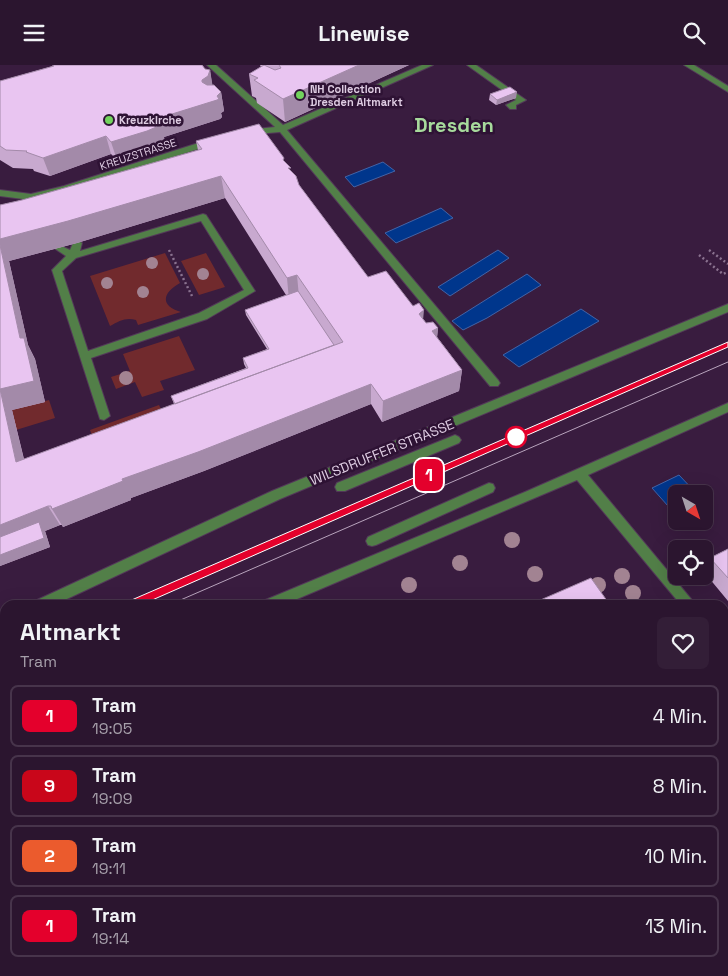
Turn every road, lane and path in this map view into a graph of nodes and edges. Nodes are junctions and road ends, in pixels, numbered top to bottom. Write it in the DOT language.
graph roads {
  1 [pos="211,65"];
  2 [pos="429,65"];
  3 [pos="471,65"];
  4 [pos="688,65"];
  5 [pos="728,90"];
  6 [pos="515,109"];
  7 [pos="282,129"];
  8 [pos="239,133"];
  9 [pos="223,139"];
  10 [pos="0,193"];
  11 [pos="31,197"];
  12 [pos="44,201"];
  13 [pos="159,230"];
  14 [pos="77,243"];
  15 [pos="59,248"];
  16 [pos="709,250"];
  17 [pos="699,255"];
  18 [pos="73,256"];
  19 [pos="728,264"];
  20 [pos="728,272"];
  21 [pos="728,308"];
  22 [pos="203,316"];
  23 [pos="85,356"];
  24 [pos="494,383"];
  25 [pos="728,407"];
  26 [pos="104,416"];
  27 [pos="455,440"];
  28 [pos="579,473"];
  29 [pos="341,487"];
  30 [pos="489,488"];
  31 [pos="372,541"];
  32 [pos="51,600"];
  33 [pos="280,600"];
  34 [pos="685,600"];
  1 -- 7 [label="street"];
  2 -- 7 [label="street"];
  3 -- 6 [label="street"];
  4 -- 5 [label="street"];
  7 -- 8 [label="street"];
  7 -- 24 [label="street"];
  9 -- 11 [label="street, KREUZSTRASSE"];
  10 -- 11 [label="street, KREUZSTRASSE"];
  11 -- 12 [label="street"];
  13 -- 18 [label="street"];
  13 -- 22 [label="path"];
  13 -- 22 [label="street"];
  14 -- 18 [label="street"];
  15 -- 18 [label="street"];
  16 -- 19 [label="path"];
  17 -- 20 [label="path"];
  18 -- 23 [label="street"];
  21 -- 32 [label="street, WILSDRUFFER STRASSE"];
  22 -- 23 [label="street"];
  23 -- 26 [label="street"];
  25 -- 28 [label="street"];
  27 -- 29 [label="street"];
  28 -- 33 [label="street"];
  28 -- 34 [label="street"];
  30 -- 31 [label="street"];
}
